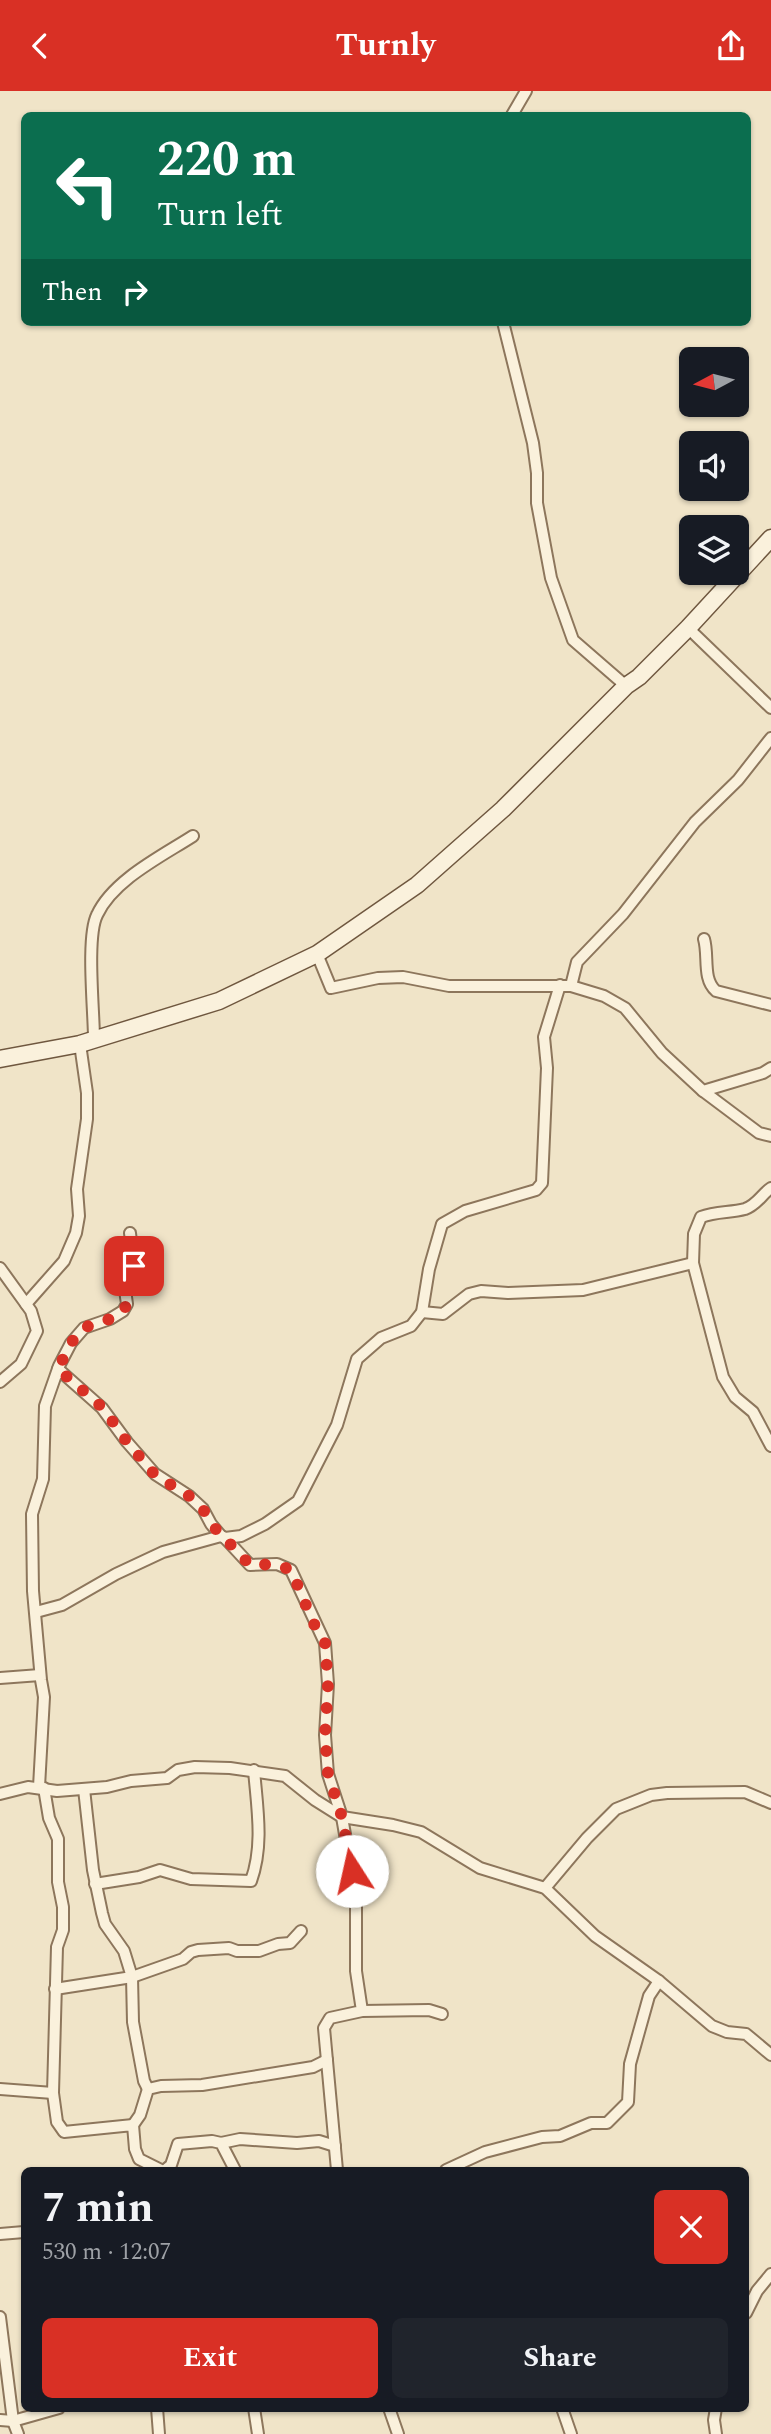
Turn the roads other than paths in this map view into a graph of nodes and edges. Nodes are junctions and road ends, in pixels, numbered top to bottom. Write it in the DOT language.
graph roads {
  1 [pos="526,91"];
  2 [pos="514,112"];
  3 [pos="504,326"];
  4 [pos="771,538"];
  5 [pos="688,628"];
  6 [pos="626,686"];
  7 [pos="771,708"];
  8 [pos="771,738"];
  9 [pos="193,836"];
  10 [pos="704,939"];
  11 [pos="317,954"];
  12 [pos="566,986"];
  13 [pos="771,1005"];
  14 [pos="87,1042"];
  15 [pos="0,1059"];
  16 [pos="771,1068"];
  17 [pos="703,1091"];
  18 [pos="771,1136"];
  19 [pos="771,1188"];
  20 [pos="130,1233"];
  21 [pos="693,1262"];
  22 [pos="0,1268"];
  23 [pos="26,1304"];
  24 [pos="422,1312"];
  25 [pos="58,1369"];
  26 [pos="0,1382"];
  27 [pos="771,1446"];
  28 [pos="223,1537"];
  29 [pos="36,1612"];
  30 [pos="40,1675"];
  31 [pos="0,1678"];
  32 [pos="254,1770"];
  33 [pos="41,1788"];
  34 [pos="85,1789"];
  35 [pos="0,1794"];
  36 [pos="771,1803"];
  37 [pos="342,1817"];
  38 [pos="95,1884"];
  39 [pos="545,1888"];
  40 [pos="301,1931"];
  41 [pos="132,1977"];
  42 [pos="659,1981"];
  43 [pos="55,1989"];
  44 [pos="362,2011"];
  45 [pos="442,2014"];
  46 [pos="771,2055"];
  47 [pos="327,2060"];
  48 [pos="0,2089"];
  49 [pos="148,2089"];
  50 [pos="53,2093"];
  51 [pos="133,2125"];
  52 [pos="221,2143"];
  53 [pos="335,2146"];
  54 [pos="156,2167"];
  55 [pos="168,2167"];
  56 [pos="233,2167"];
  57 [pos="337,2167"];
  58 [pos="452,2167"];
  59 [pos="21,2232"];
  60 [pos="0,2234"];
  61 [pos="771,2274"];
  62 [pos="749,2307"];
  63 [pos="0,2317"];
  64 [pos="45,2412"];
  65 [pos="157,2412"];
  66 [pos="255,2412"];
  67 [pos="390,2412"];
  68 [pos="563,2412"];
  69 [pos="715,2412"];
  70 [pos="0,2420"];
  71 [pos="13,2421"];
  72 [pos="18,2434"];
  73 [pos="159,2434"];
  74 [pos="258,2434"];
  75 [pos="398,2434"];
  76 [pos="571,2434"];
  77 [pos="716,2434"];
  1 -- 2 [label="street"];
  3 -- 6 [label="street"];
  4 -- 5 [label="street"];
  5 -- 6 [label="street"];
  5 -- 7 [label="street"];
  6 -- 11 [label="street"];
  8 -- 12 [label="street"];
  9 -- 14 [label="street"];
  10 -- 13 [label="street"];
  11 -- 12 [label="street"];
  11 -- 14 [label="street"];
  12 -- 17 [label="street"];
  12 -- 24 [label="street"];
  14 -- 15 [label="street"];
  14 -- 23 [label="street"];
  16 -- 17 [label="street"];
  17 -- 18 [label="street"];
  19 -- 21 [label="street"];
  20 -- 25 [label="street"];
  21 -- 24 [label="street"];
  21 -- 27 [label="street"];
  22 -- 23 [label="street"];
  23 -- 26 [label="street"];
  24 -- 28 [label="street"];
  25 -- 28 [label="street"];
  25 -- 29 [label="street"];
  28 -- 29 [label="street"];
  28 -- 37 [label="street"];
  29 -- 30 [label="street"];
  30 -- 31 [label="street"];
  30 -- 33 [label="street"];
  32 -- 34 [label="street"];
  32 -- 37 [label="street"];
  32 -- 38 [label="street"];
  33 -- 34 [label="street"];
  33 -- 35 [label="street"];
  33 -- 43 [label="street"];
  34 -- 38 [label="street"];
  36 -- 39 [label="street"];
  37 -- 39 [label="street"];
  37 -- 44 [label="street"];
  38 -- 41 [label="street"];
  39 -- 42 [label="street"];
  40 -- 41 [label="street"];
  41 -- 43 [label="street"];
  41 -- 49 [label="street"];
  42 -- 46 [label="street"];
  42 -- 58 [label="street"];
  43 -- 50 [label="street"];
  44 -- 45 [label="street"];
  44 -- 47 [label="street"];
  47 -- 49 [label="street"];
  47 -- 53 [label="street"];
  48 -- 50 [label="street"];
  49 -- 51 [label="street"];
  50 -- 51 [label="street"];
  51 -- 54 [label="street"];
  52 -- 53 [label="street"];
  52 -- 55 [label="street"];
  52 -- 56 [label="street"];
  53 -- 57 [label="street"];
  59 -- 60 [label="street"];
  61 -- 62 [label="street"];
  63 -- 71 [label="street"];
  64 -- 71 [label="street"];
  65 -- 73 [label="street"];
  66 -- 74 [label="street"];
  67 -- 75 [label="street"];
  68 -- 76 [label="street"];
  69 -- 77 [label="street"];
  70 -- 71 [label="street"];
  71 -- 72 [label="street"];
}
